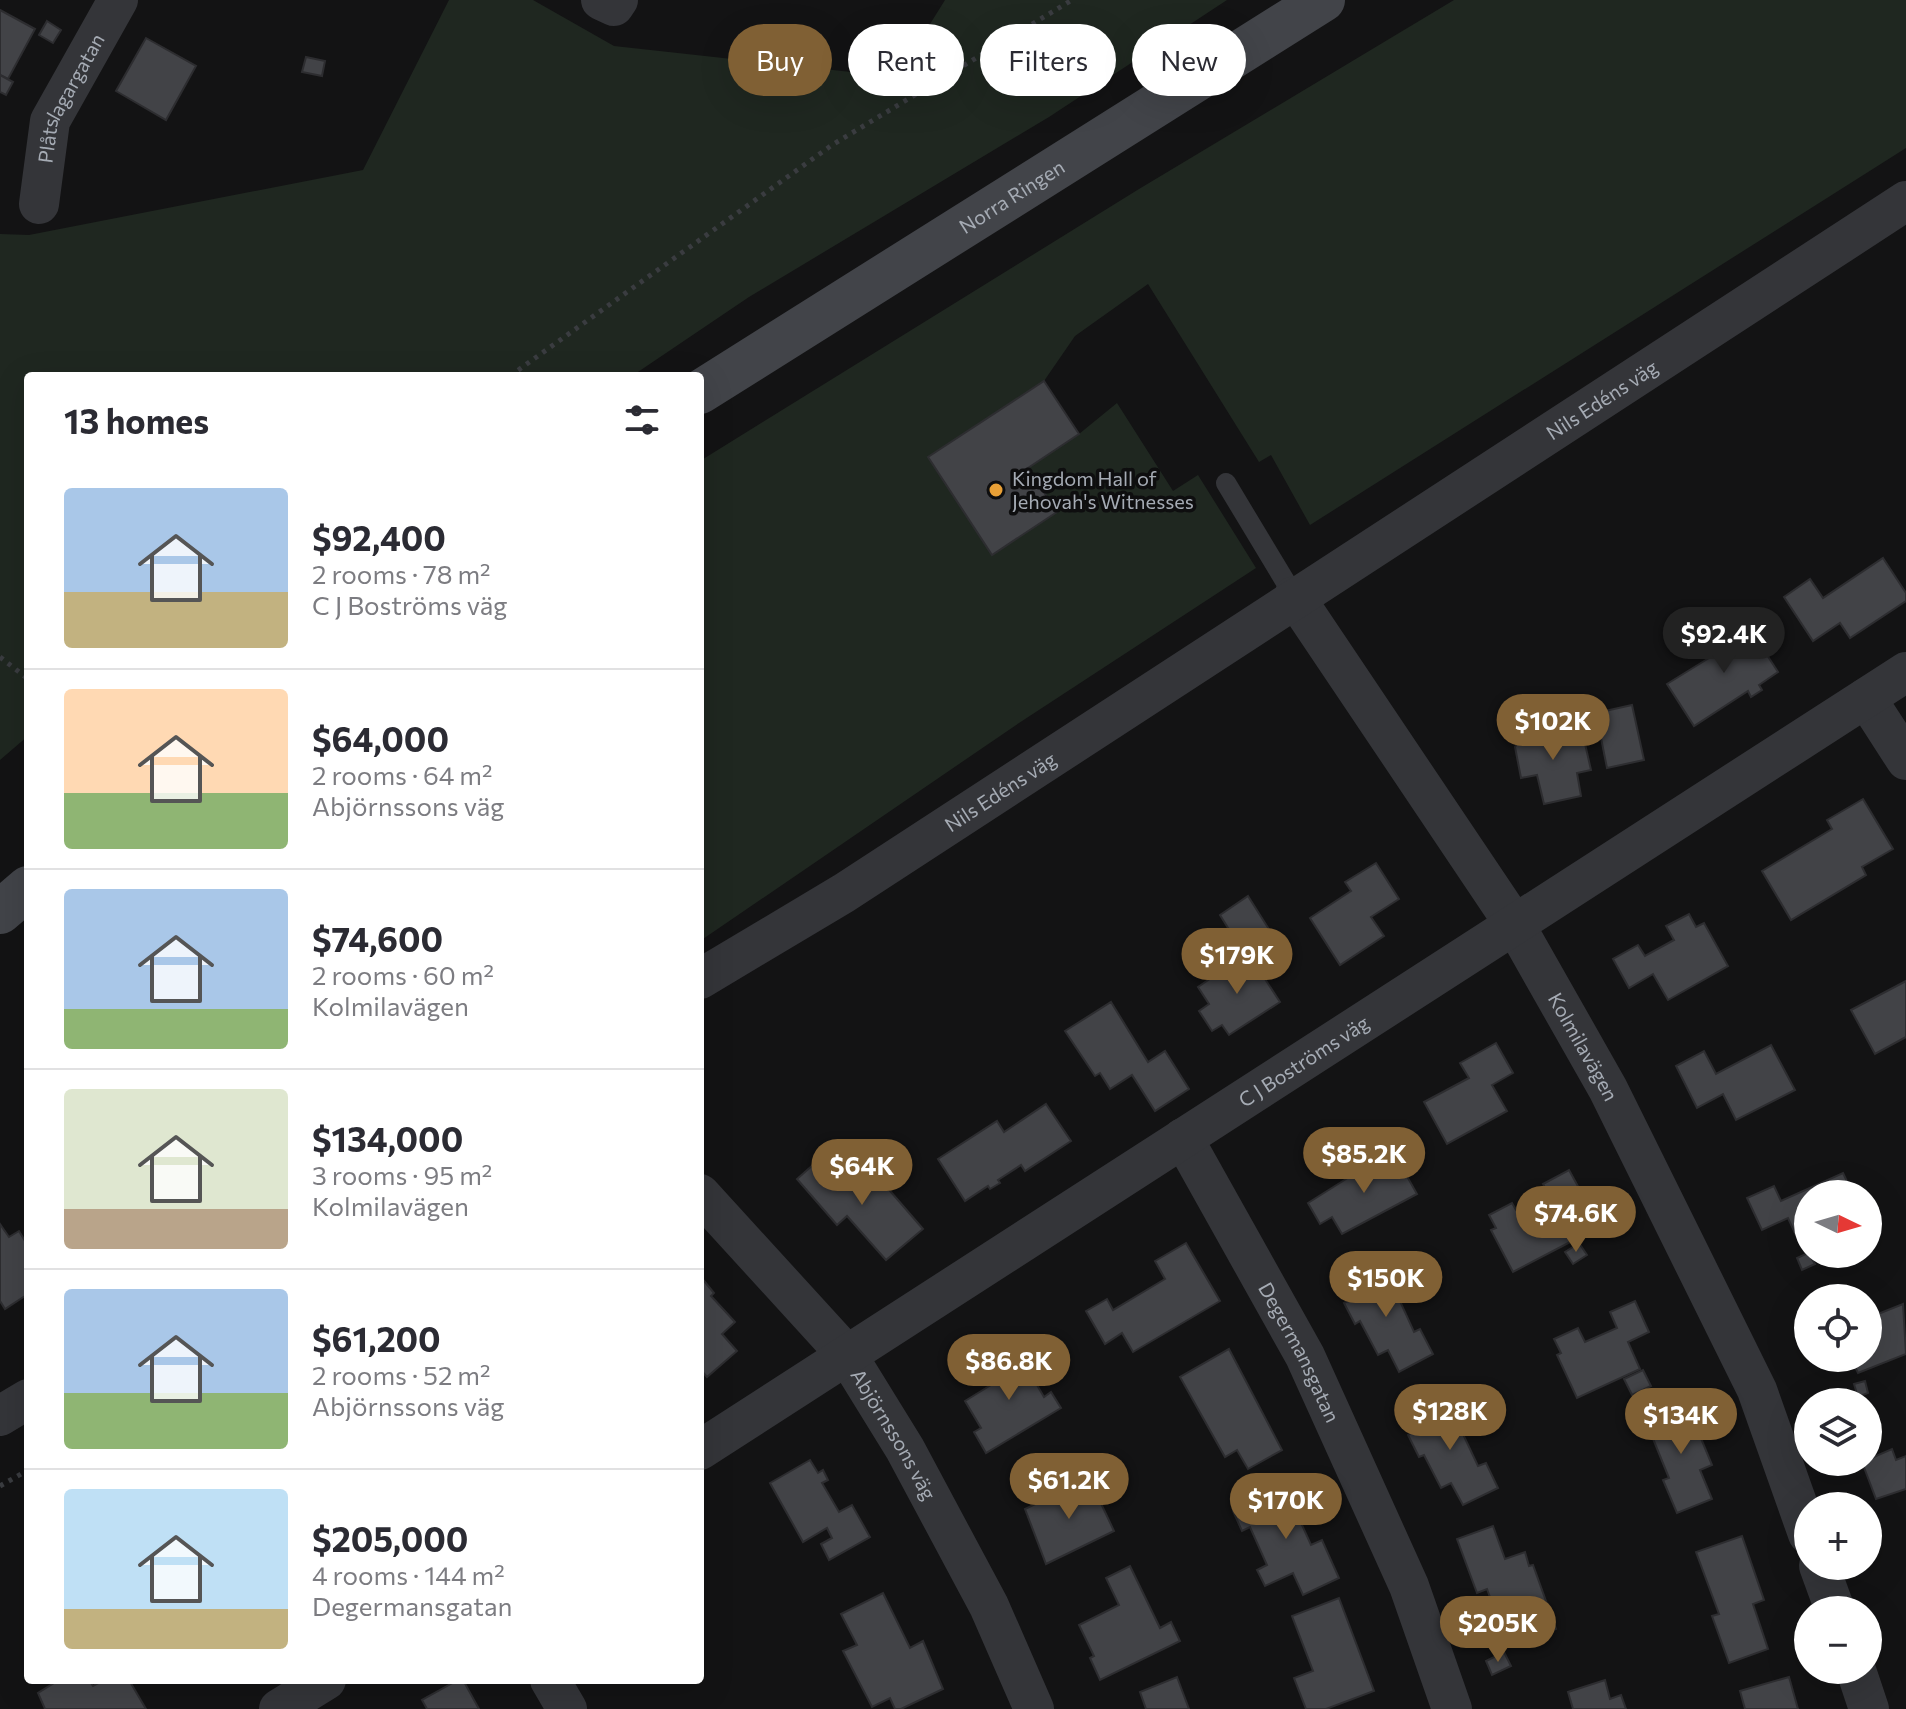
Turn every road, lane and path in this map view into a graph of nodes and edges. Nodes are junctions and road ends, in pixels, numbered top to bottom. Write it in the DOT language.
graph roads {
  1 [pos="118,0"];
  2 [pos="1072,0"];
  3 [pos="1323,0"];
  4 [pos="1906,201"];
  5 [pos="39,204"];
  6 [pos="516,372"];
  7 [pos="704,389"];
  8 [pos="1226,483"];
  9 [pos="1294,596"];
  10 [pos="0,657"];
  11 [pos="1906,672"];
  12 [pos="24,676"];
  13 [pos="1866,698"];
  14 [pos="1906,760"];
  15 [pos="24,891"];
  16 [pos="0,912"];
  17 [pos="1515,925"];
  18 [pos="704,977"];
  19 [pos="1183,1138"];
  20 [pos="704,1198"];
  21 [pos="847,1355"];
  22 [pos="24,1401"];
  23 [pos="0,1416"];
  24 [pos="704,1447"];
  25 [pos="24,1472"];
  26 [pos="0,1486"];
  27 [pos="1794,1494"];
  28 [pos="320,1684"];
  29 [pos="552,1684"];
  30 [pos="1861,1684"];
  31 [pos="279,1709"];
  32 [pos="567,1709"];
  33 [pos="1034,1709"];
  34 [pos="1452,1709"];
  35 [pos="1869,1709"];
  1 -- 5 [label="street, Plåtslagargatan"];
  2 -- 6 [label="path"];
  3 -- 7 [label="main road, Norra Ringen"];
  4 -- 9 [label="street, Nils Edéns väg"];
  8 -- 9 [label="lane"];
  9 -- 17 [label="street, Kolmilavägen"];
  9 -- 18 [label="street, Nils Edéns väg"];
  10 -- 12 [label="path"];
  11 -- 13 [label="street, C J Boströms väg"];
  13 -- 14 [label="street"];
  13 -- 17 [label="street, C J Boströms väg"];
  15 -- 16 [label="main road"];
  17 -- 19 [label="street, C J Boströms väg"];
  17 -- 27 [label="street, Kolmilavägen"];
  19 -- 21 [label="street, C J Boströms väg"];
  19 -- 34 [label="street, Degermansgatan"];
  20 -- 21 [label="street, Abjörnssons väg"];
  21 -- 24 [label="street, C J Boströms väg"];
  21 -- 33 [label="street, Abjörnssons väg"];
  22 -- 23 [label="street"];
  25 -- 26 [label="path"];
  28 -- 31 [label="street"];
  29 -- 32 [label="street"];
  30 -- 35 [label="street"];
}
